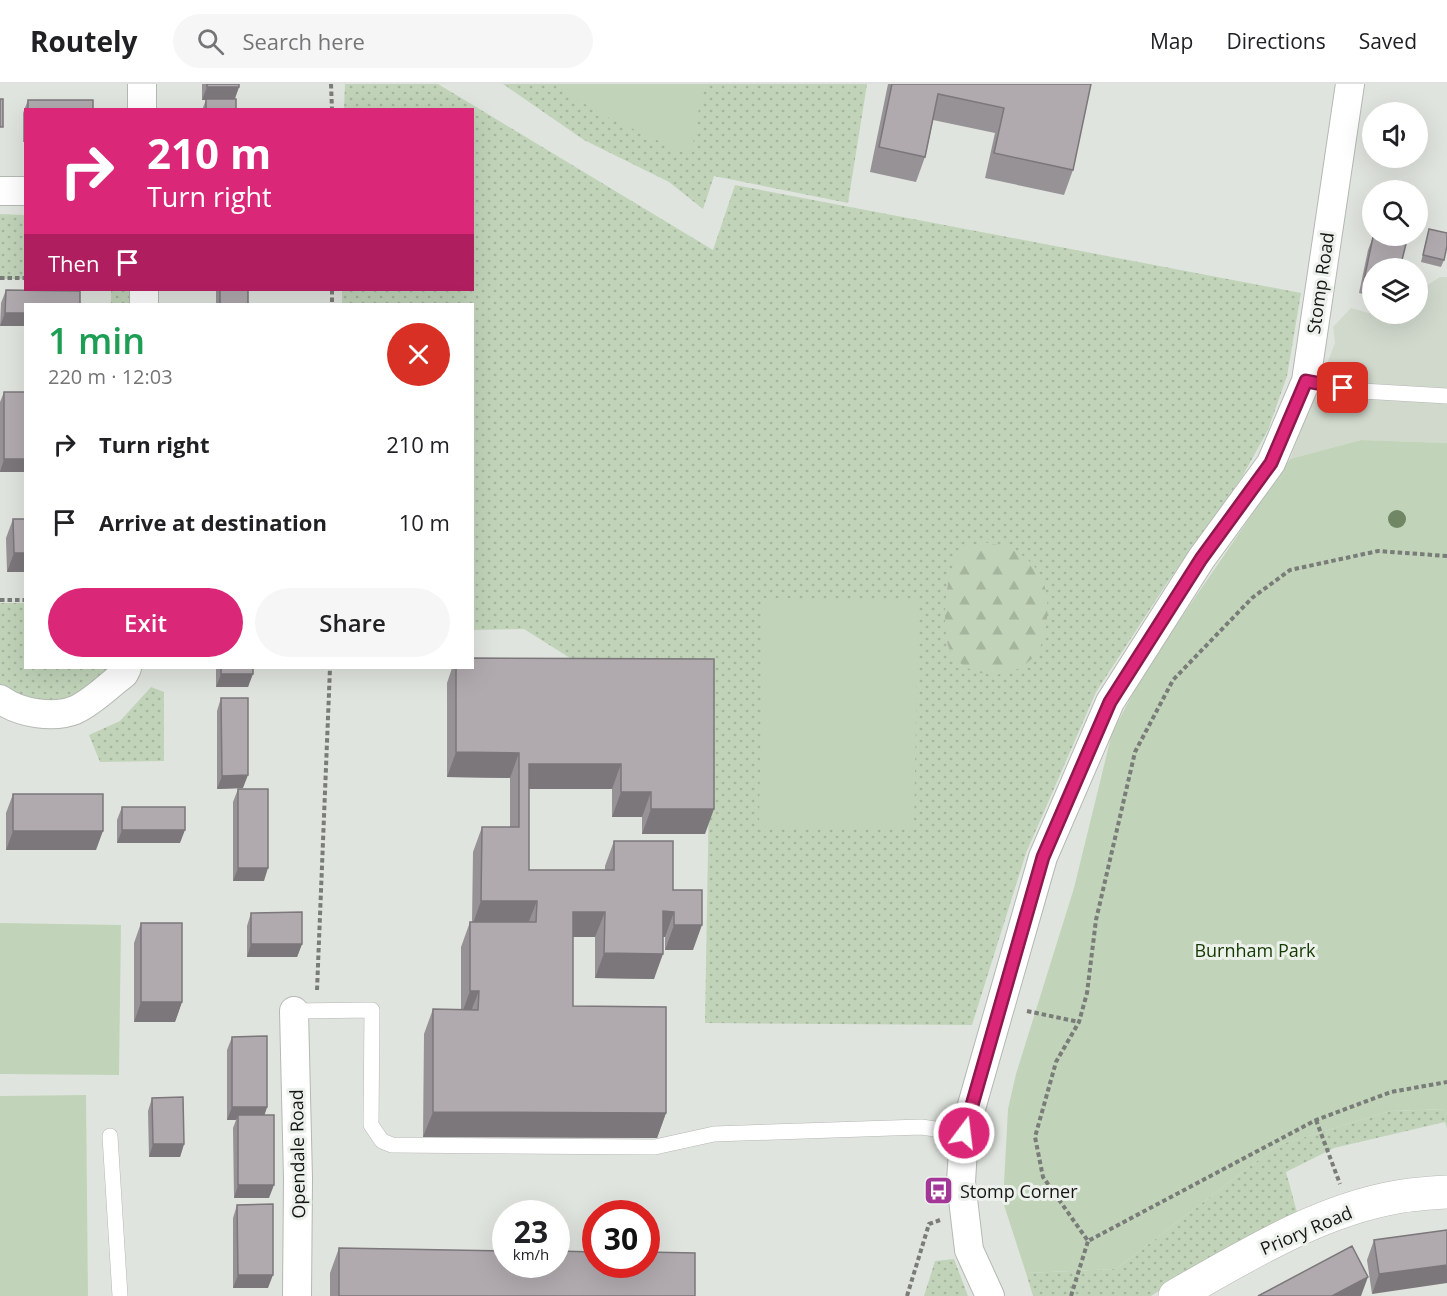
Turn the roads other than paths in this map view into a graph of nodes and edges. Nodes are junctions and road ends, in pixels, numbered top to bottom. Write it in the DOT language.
graph roads {
  1 [pos="142,84"];
  2 [pos="1350,84"];
  3 [pos="142,108"];
  4 [pos="0,191"];
  5 [pos="24,191"];
  6 [pos="1306,381"];
  7 [pos="1447,396"];
  8 [pos="126,669"];
  9 [pos="0,699"];
  10 [pos="305,1011"];
  11 [pos="964,1133"];
  12 [pos="110,1136"];
  13 [pos="1447,1192"];
  14 [pos="120,1296"];
  15 [pos="297,1296"];
  16 [pos="990,1296"];
  17 [pos="1175,1296"];
  1 -- 3 [label="street"];
  2 -- 6 [label="street, Stomp Road"];
  4 -- 5 [label="street"];
  6 -- 7 [label="lane"];
  6 -- 11 [label="street, Stomp Road"];
  8 -- 9 [label="street"];
  10 -- 11 [label="lane"];
  10 -- 15 [label="street, Opendale Road"];
  11 -- 16 [label="street, Stomp Road"];
  12 -- 14 [label="lane"];
  13 -- 17 [label="street, Priory Road"];
}
